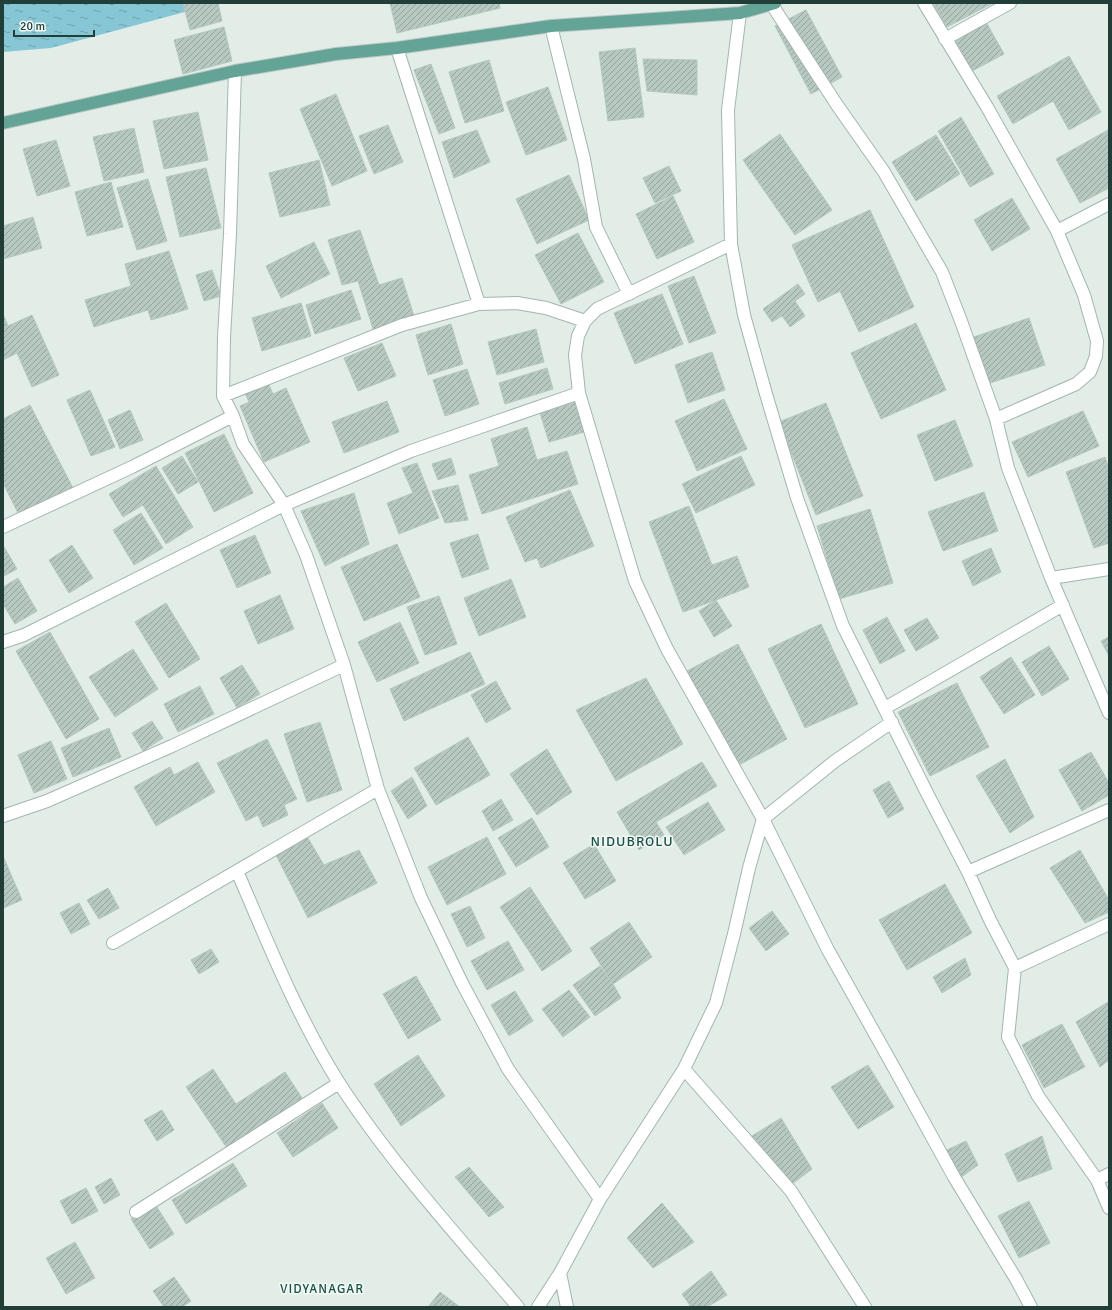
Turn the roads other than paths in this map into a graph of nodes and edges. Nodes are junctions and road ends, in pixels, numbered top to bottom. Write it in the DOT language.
graph roads {
  1 [pos="924,3"];
  2 [pos="1010,3"];
  3 [pos="774,4"];
  4 [pos="740,13"];
  5 [pos="550,26"];
  6 [pos="945,38"];
  7 [pos="397,48"];
  8 [pos="235,71"];
  9 [pos="3,123"];
  10 [pos="1109,204"];
  11 [pos="1057,231"];
  12 [pos="731,244"];
  13 [pos="629,294"];
  14 [pos="479,304"];
  15 [pos="585,321"];
  16 [pos="580,393"];
  17 [pos="223,396"];
  18 [pos="233,416"];
  19 [pos="996,418"];
  20 [pos="284,505"];
  21 [pos="3,527"];
  22 [pos="1109,569"];
  23 [pos="1051,578"];
  24 [pos="1063,605"];
  25 [pos="3,642"];
  26 [pos="344,665"];
  27 [pos="885,708"];
  28 [pos="1109,713"];
  29 [pos="892,722"];
  30 [pos="378,789"];
  31 [pos="1109,810"];
  32 [pos="3,816"];
  33 [pos="763,819"];
  34 [pos="237,870"];
  35 [pos="968,872"];
  36 [pos="1109,924"];
  37 [pos="113,942"];
  38 [pos="1015,968"];
  39 [pos="684,1069"];
  40 [pos="339,1083"];
  41 [pos="1109,1174"];
  42 [pos="1097,1180"];
  43 [pos="600,1199"];
  44 [pos="1109,1208"];
  45 [pos="136,1212"];
  46 [pos="560,1274"];
  47 [pos="518,1307"];
  48 [pos="538,1307"];
  49 [pos="567,1307"];
  50 [pos="865,1307"];
  51 [pos="1031,1307"];
  1 -- 6 [label="street"];
  2 -- 6 [label="street"];
  3 -- 4 [label="main road"];
  3 -- 19 [label="street"];
  4 -- 5 [label="main road"];
  4 -- 12 [label="street"];
  5 -- 7 [label="main road"];
  5 -- 13 [label="street"];
  6 -- 11 [label="street"];
  7 -- 8 [label="main road"];
  7 -- 14 [label="street"];
  8 -- 9 [label="main road"];
  8 -- 17 [label="street"];
  10 -- 11 [label="street"];
  11 -- 19 [label="street"];
  12 -- 13 [label="street"];
  12 -- 27 [label="street"];
  13 -- 15 [label="street"];
  14 -- 15 [label="street"];
  14 -- 17 [label="street"];
  15 -- 16 [label="street"];
  16 -- 20 [label="street"];
  16 -- 33 [label="street"];
  17 -- 18 [label="street"];
  18 -- 20 [label="street"];
  18 -- 21 [label="street"];
  19 -- 23 [label="street"];
  20 -- 25 [label="street"];
  20 -- 26 [label="street"];
  22 -- 23 [label="street"];
  23 -- 24 [label="street"];
  24 -- 27 [label="street"];
  24 -- 28 [label="street"];
  26 -- 30 [label="street"];
  26 -- 32 [label="street"];
  27 -- 29 [label="street"];
  29 -- 33 [label="street"];
  29 -- 35 [label="street"];
  30 -- 34 [label="street"];
  30 -- 43 [label="street"];
  31 -- 35 [label="street"];
  33 -- 39 [label="street"];
  33 -- 51 [label="street"];
  34 -- 37 [label="street"];
  34 -- 40 [label="street"];
  35 -- 38 [label="street"];
  36 -- 38 [label="street"];
  38 -- 42 [label="street"];
  39 -- 43 [label="street"];
  39 -- 50 [label="street"];
  40 -- 45 [label="street"];
  40 -- 47 [label="street"];
  41 -- 42 [label="street"];
  42 -- 44 [label="street"];
  43 -- 46 [label="street"];
  46 -- 48 [label="street"];
  46 -- 49 [label="street"];
}
